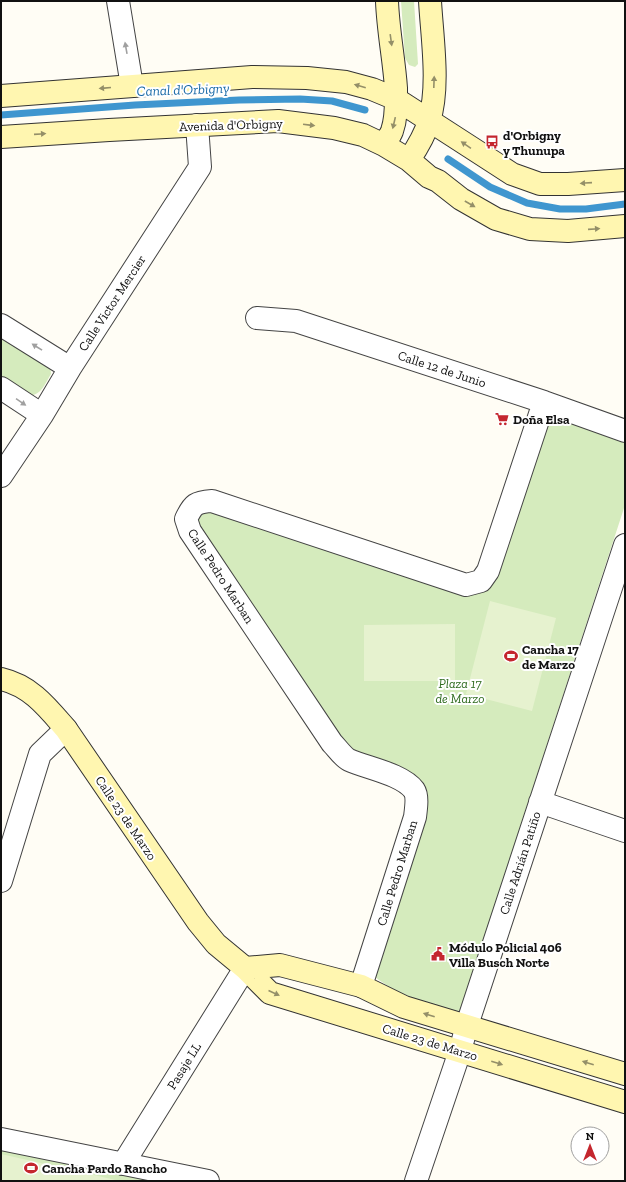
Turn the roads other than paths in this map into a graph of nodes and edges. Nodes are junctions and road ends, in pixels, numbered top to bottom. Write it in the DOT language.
graph roads {
  1 [pos="118,1"];
  2 [pos="387,1"];
  3 [pos="430,1"];
  4 [pos="132,86"];
  5 [pos="1,96"];
  6 [pos="396,99"];
  7 [pos="430,120"];
  8 [pos="197,125"];
  9 [pos="1,137"];
  10 [pos="384,145"];
  11 [pos="410,160"];
  12 [pos="625,180"];
  13 [pos="625,226"];
  14 [pos="257,318"];
  15 [pos="1,325"];
  16 [pos="70,368"];
  17 [pos="1,388"];
  18 [pos="544,402"];
  19 [pos="42,415"];
  20 [pos="625,431"];
  21 [pos="1,476"];
  22 [pos="625,545"];
  23 [pos="617,595"];
  24 [pos="1,678"];
  25 [pos="66,729"];
  26 [pos="540,802"];
  27 [pos="625,831"];
  28 [pos="1,881"];
  29 [pos="245,968"];
  30 [pos="362,986"];
  31 [pos="467,1025"];
  32 [pos="460,1051"];
  33 [pos="625,1074"];
  34 [pos="625,1102"];
  35 [pos="1,1139"];
  36 [pos="123,1164"];
  37 [pos="208,1181"];
  38 [pos="416,1181"];
  4 -- 1 [label="street, one-way"];
  2 -- 6 [label="street, one-way"];
  7 -- 3 [label="street, one-way"];
  4 -- 5 [label="street, one-way"];
  6 -- 4 [label="street, one-way"];
  6 -- 7 [label="street"];
  6 -- 10 [label="street, one-way"];
  7 -- 11 [label="street"];
  12 -- 7 [label="street, one-way"];
  9 -- 8 [label="street, Avenida d'Orbigny, one-way"];
  8 -- 10 [label="street, Avenida d'Orbigny, one-way"];
  8 -- 16 [label="street, Calle Victor Mercier"];
  10 -- 11 [label="street, Avenida d'Orbigny"];
  11 -- 13 [label="street, Avenida d'Orbigny, one-way"];
  14 -- 18 [label="street, Calle 12 de Junio"];
  16 -- 15 [label="street, one-way"];
  16 -- 19 [label="street, Calle Victor Mercier"];
  17 -- 19 [label="street, one-way"];
  18 -- 20 [label="street, Calle 12 de Junio"];
  18 -- 30 [label="street, Calle Pedro Marban"];
  19 -- 21 [label="street, Calle Victor Mercier"];
  22 -- 23 [label="street, Calle Adrián Patiño"];
  23 -- 26 [label="street, Calle Adrián Patiño"];
  24 -- 25 [label="street, Calle 23 de Marzo"];
  25 -- 28 [label="street"];
  25 -- 29 [label="street, Calle 23 de Marzo"];
  26 -- 27 [label="street"];
  26 -- 31 [label="street, Calle Adrián Patiño"];
  29 -- 30 [label="street, Calle 23 de Marzo"];
  29 -- 32 [label="street, Calle 23 de Marzo, one-way"];
  29 -- 36 [label="street, Pasaje LL"];
  31 -- 30 [label="street, Calle 23 de Marzo, one-way"];
  31 -- 32 [label="street, Calle Adrián Patiño"];
  33 -- 31 [label="street, Calle 23 de Marzo, one-way"];
  32 -- 34 [label="street, Calle 23 de Marzo, one-way"];
  32 -- 38 [label="street, Calle Adrián Patiño"];
  35 -- 36 [label="street"];
  36 -- 37 [label="street"];
}
